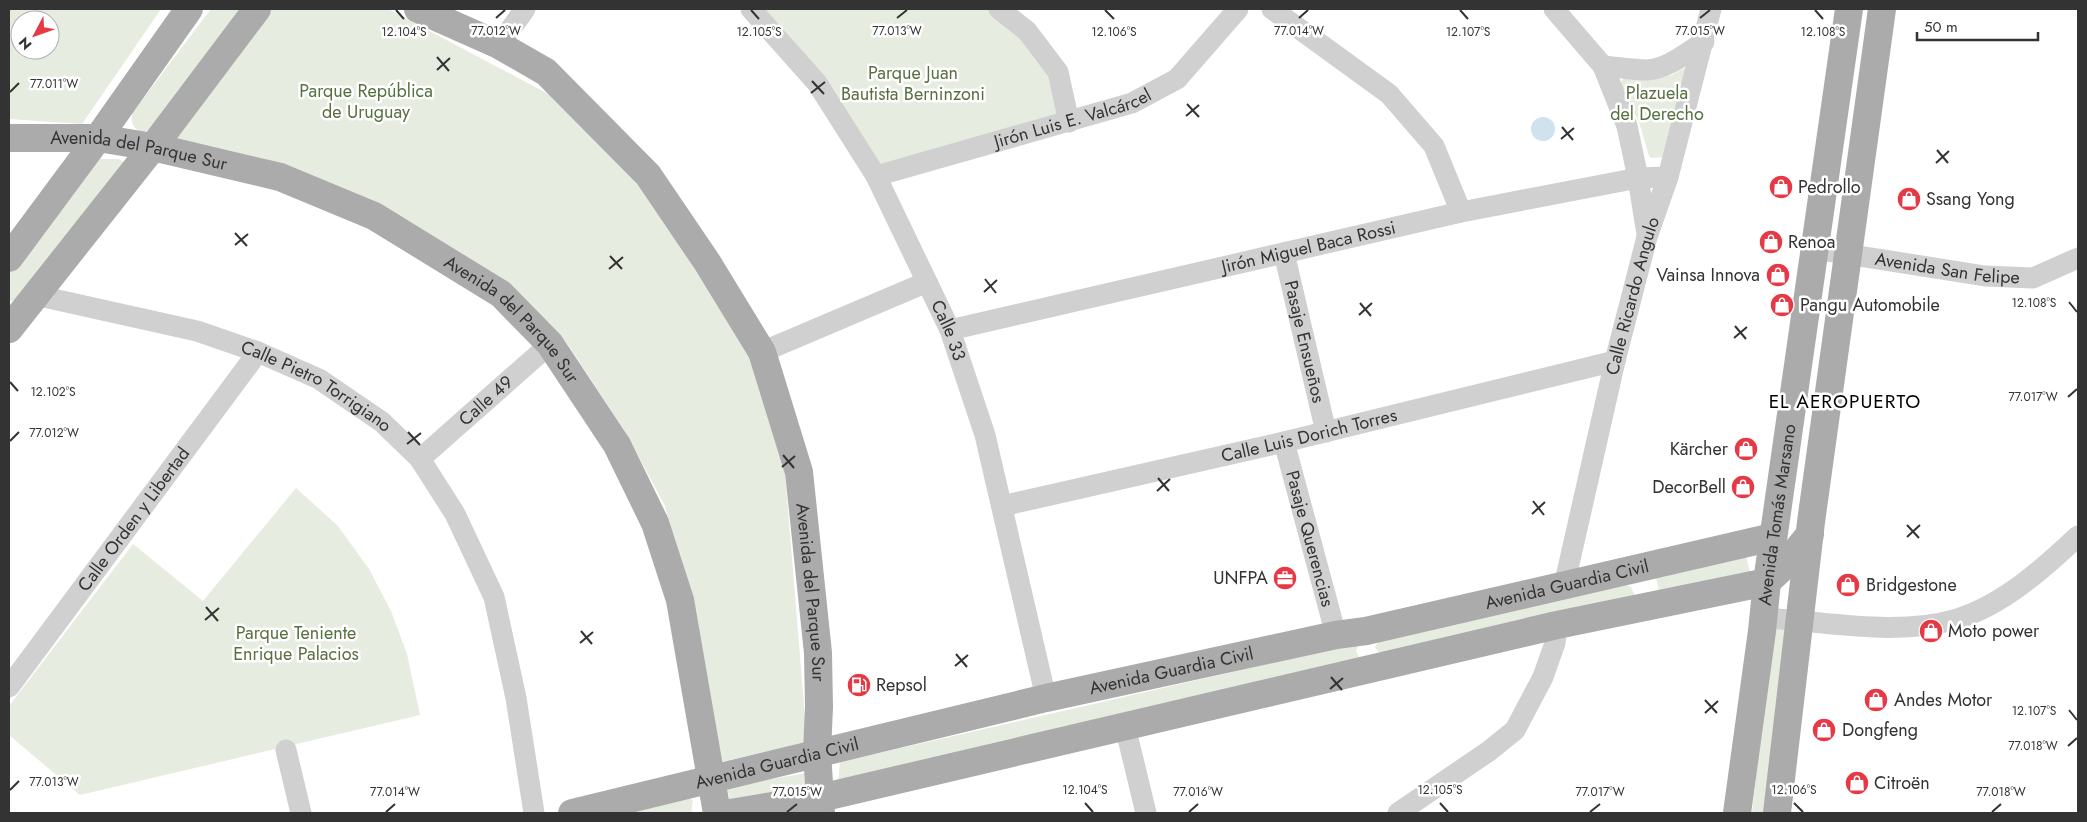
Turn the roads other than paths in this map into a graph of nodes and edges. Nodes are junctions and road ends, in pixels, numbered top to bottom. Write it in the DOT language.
graph roads {
  1 [pos="189,9"];
  2 [pos="257,9"];
  3 [pos="418,9"];
  4 [pos="525,9"];
  5 [pos="751,9"];
  6 [pos="999,9"];
  7 [pos="1238,9"];
  8 [pos="1272,9"];
  9 [pos="1554,9"];
  10 [pos="1711,9"];
  11 [pos="1849,9"];
  12 [pos="1882,9"];
  13 [pos="1704,42"];
  14 [pos="498,44"];
  15 [pos="1603,66"];
  16 [pos="1069,122"];
  17 [pos="9,138"];
  18 [pos="98,138"];
  19 [pos="153,147"];
  20 [pos="876,176"];
  21 [pos="1668,177"];
  22 [pos="1638,178"];
  23 [pos="1461,212"];
  24 [pos="1647,238"];
  25 [pos="1814,248"];
  26 [pos="1284,253"];
  27 [pos="1847,253"];
  28 [pos="9,258"];
  29 [pos="2078,258"];
  30 [pos="927,282"];
  31 [pos="35,295"];
  32 [pos="12,321"];
  33 [pos="950,330"];
  34 [pos="550,344"];
  35 [pos="258,352"];
  36 [pos="762,352"];
  37 [pos="1615,361"];
  38 [pos="1326,432"];
  39 [pos="1284,442"];
  40 [pos="420,459"];
  41 [pos="1002,506"];
  42 [pos="1810,534"];
  43 [pos="2078,536"];
  44 [pos="1773,537"];
  45 [pos="1616,574"];
  46 [pos="1766,582"];
  47 [pos="1564,586"];
  48 [pos="1632,610"];
  49 [pos="1764,618"];
  50 [pos="1801,620"];
  51 [pos="1557,625"];
  52 [pos="1366,631"];
  53 [pos="1336,636"];
  54 [pos="1377,668"];
  55 [pos="9,687"];
  56 [pos="1046,698"];
  57 [pos="1125,726"];
  58 [pos="286,750"];
  59 [pos="817,753"];
  60 [pos="711,780"];
  61 [pos="820,805"];
  62 [pos="301,813"];
  63 [pos="534,813"];
  64 [pos="572,813"];
  65 [pos="717,813"];
  66 [pos="730,813"];
  67 [pos="1146,813"];
  68 [pos="1398,813"];
  69 [pos="1737,813"];
  70 [pos="1777,813"];
  1 -- 18 [label="main road"];
  2 -- 19 [label="main road"];
  3 -- 14 [label="main road, Avenida del Parque Sur"];
  4 -- 14 [label="street"];
  5 -- 20 [label="street, Calle 33"];
  6 -- 16 [label="street"];
  7 -- 16 [label="street, Jirón Luis E. Valcárcel"];
  8 -- 23 [label="street"];
  9 -- 15 [label="street"];
  10 -- 13 [label="street, Calle Ricardo Angulo"];
  11 -- 25 [label="main road, Avenida Tomás Marsano"];
  12 -- 27 [label="main road, Avenida Tomás Marsano"];
  13 -- 15 [label="street"];
  13 -- 21 [label="street, Calle Ricardo Angulo"];
  14 -- 36 [label="main road, Avenida del Parque Sur"];
  15 -- 22 [label="street"];
  16 -- 20 [label="street, Jirón Luis E. Valcárcel"];
  17 -- 18 [label="main road, Avenida del Parque Sur"];
  18 -- 19 [label="main road, Avenida del Parque Sur"];
  18 -- 28 [label="main road"];
  19 -- 31 [label="main road"];
  19 -- 34 [label="main road, Avenida del Parque Sur"];
  20 -- 30 [label="street, Calle 33"];
  21 -- 22 [label="street, Jirón Miguel Baca Rossi"];
  21 -- 24 [label="street, Calle Ricardo Angulo"];
  22 -- 23 [label="street, Jirón Miguel Baca Rossi"];
  22 -- 24 [label="street"];
  23 -- 26 [label="street, Jirón Miguel Baca Rossi"];
  24 -- 37 [label="street, Calle Ricardo Angulo"];
  25 -- 27 [label="street, Avenida San Felipe"];
  25 -- 44 [label="main road, Avenida Tomás Marsano"];
  26 -- 33 [label="street, Jirón Miguel Baca Rossi"];
  26 -- 38 [label="street, Pasaje Ensueños"];
  27 -- 29 [label="street, Avenida San Felipe"];
  27 -- 42 [label="main road, Avenida Tomás Marsano"];
  30 -- 33 [label="street, Calle 33"];
  30 -- 36 [label="street"];
  31 -- 32 [label="main road"];
  31 -- 35 [label="street, Calle Pietro Torrigiano"];
  33 -- 41 [label="street, Calle 33"];
  34 -- 40 [label="street, Calle 49"];
  34 -- 60 [label="main road, Avenida del Parque Sur"];
  35 -- 40 [label="street, Calle Pietro Torrigiano"];
  35 -- 55 [label="street, Calle Orden y Libertad"];
  36 -- 59 [label="main road, Avenida del Parque Sur"];
  37 -- 38 [label="street, Calle Luis Dorich Torres"];
  37 -- 47 [label="street, Calle Ricardo Angulo"];
  38 -- 39 [label="street, Calle Luis Dorich Torres"];
  39 -- 41 [label="street, Calle Luis Dorich Torres"];
  39 -- 53 [label="street, Pasaje Querencias"];
  40 -- 63 [label="street, Calle Pietro Torrigiano"];
  41 -- 56 [label="street, Calle 33"];
  42 -- 46 [label="main road"];
  42 -- 50 [label="main road, Avenida Tomás Marsano"];
  43 -- 50 [label="street"];
  44 -- 45 [label="main road, Avenida Guardia Civil"];
  44 -- 46 [label="main road, Avenida Tomás Marsano"];
  45 -- 47 [label="main road, Avenida Guardia Civil"];
  45 -- 48 [label="main road"];
  46 -- 48 [label="main road, Avenida Guardia Civil"];
  46 -- 49 [label="main road, Avenida Tomás Marsano"];
  47 -- 52 [label="main road, Avenida Guardia Civil"];
  48 -- 51 [label="main road, Avenida Guardia Civil"];
  49 -- 50 [label="street"];
  49 -- 69 [label="main road, Avenida Tomás Marsano"];
  50 -- 70 [label="main road, Avenida Tomás Marsano"];
  51 -- 54 [label="main road, Avenida Guardia Civil"];
  51 -- 68 [label="street"];
  52 -- 53 [label="main road, Avenida Guardia Civil"];
  52 -- 54 [label="main road"];
  53 -- 56 [label="main road, Avenida Guardia Civil"];
  54 -- 57 [label="main road, Avenida Guardia Civil"];
  56 -- 59 [label="main road, Avenida Guardia Civil"];
  57 -- 61 [label="main road, Avenida Guardia Civil"];
  57 -- 67 [label="street"];
  58 -- 62 [label="street"];
  59 -- 60 [label="main road, Avenida Guardia Civil"];
  59 -- 61 [label="main road, Avenida del Parque Sur"];
  60 -- 64 [label="main road, Avenida Guardia Civil"];
  60 -- 65 [label="main road, Avenida del Parque Sur"];
  61 -- 66 [label="main road, Avenida Guardia Civil"];
}
